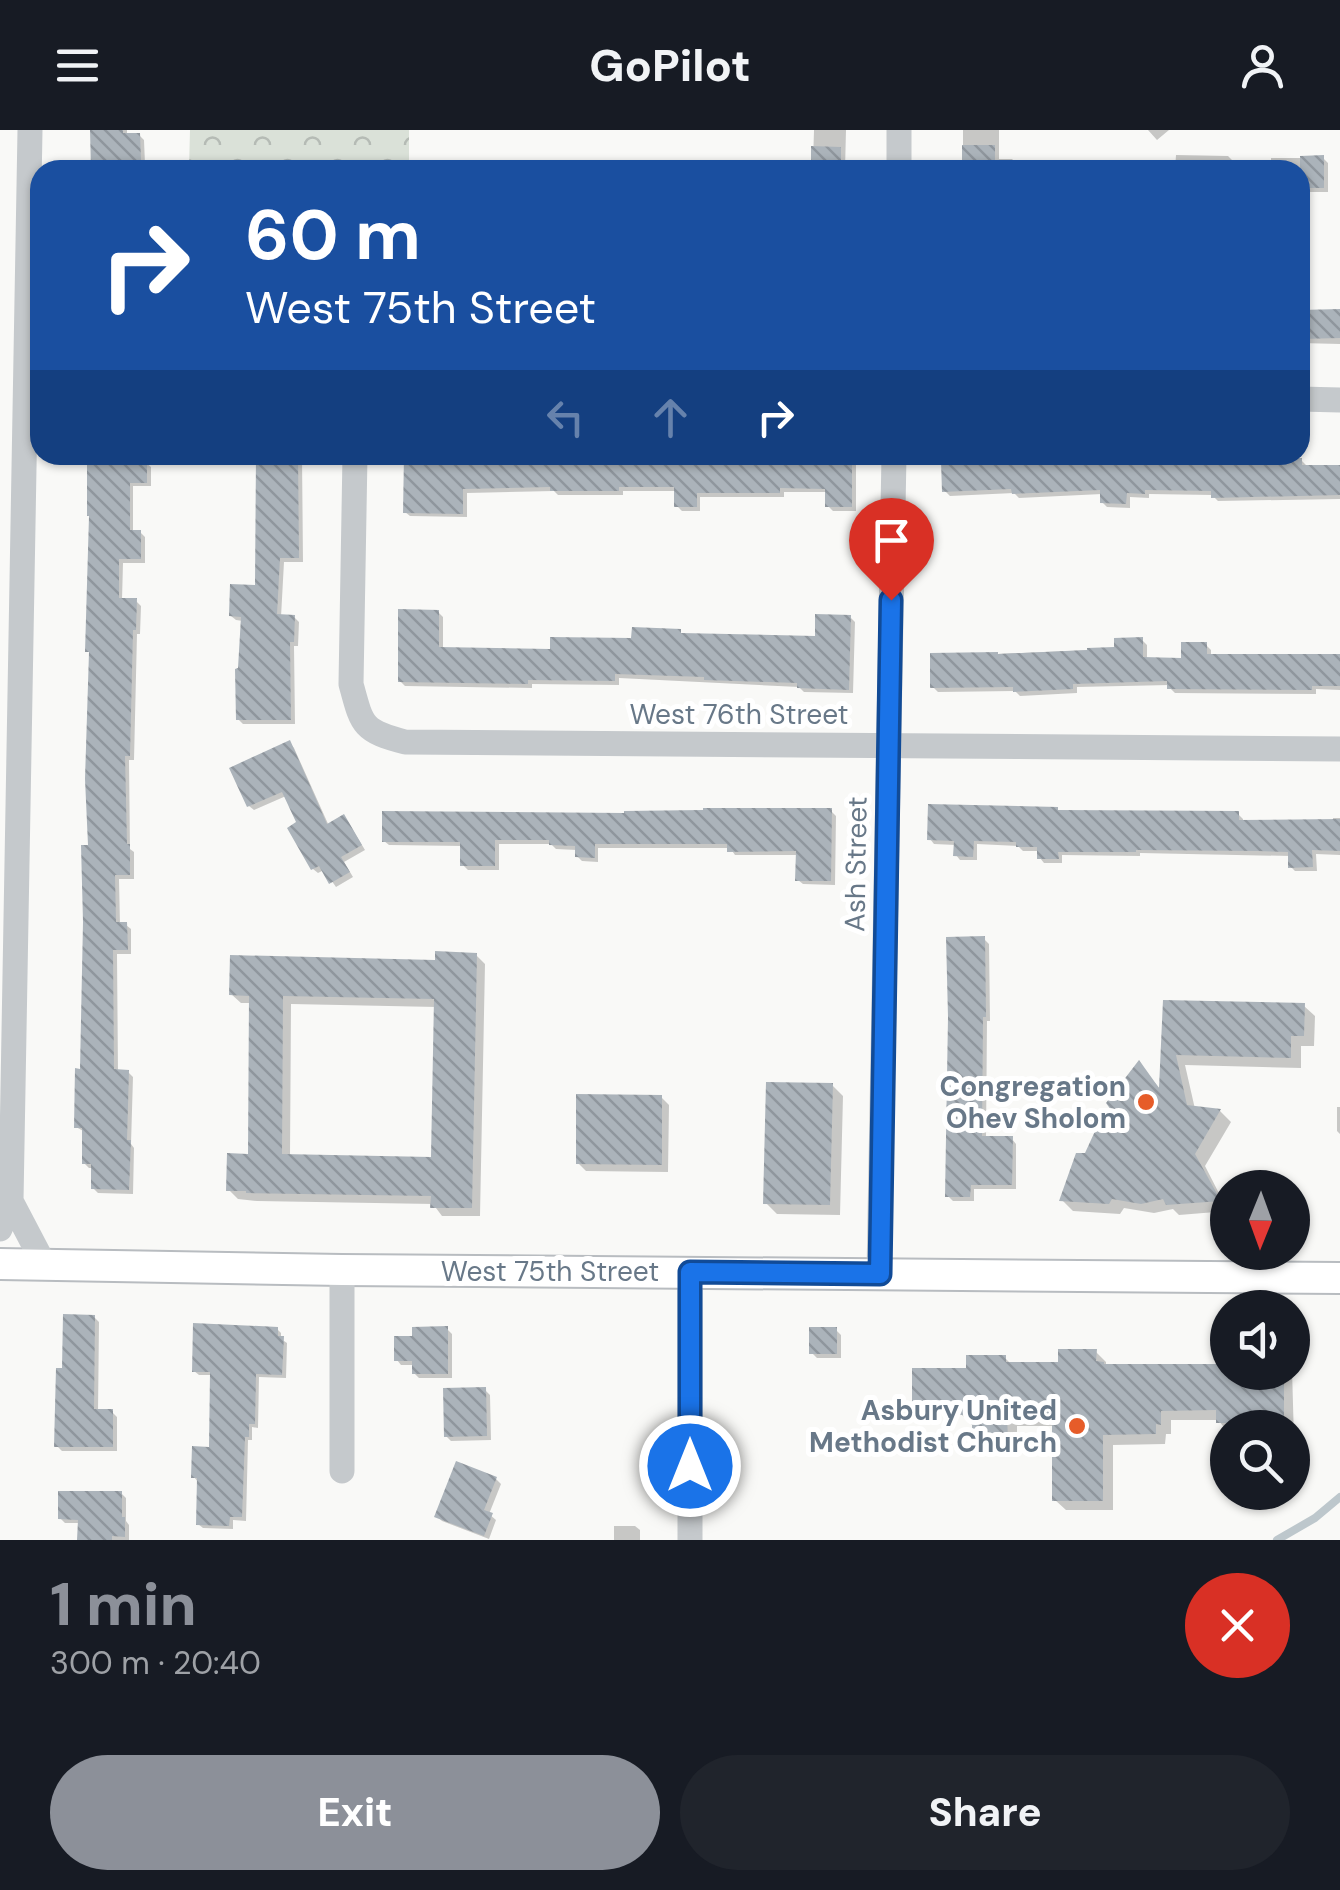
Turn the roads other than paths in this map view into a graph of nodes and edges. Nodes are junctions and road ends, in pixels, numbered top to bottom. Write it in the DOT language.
graph roads {
  1 [pos="30,130"];
  2 [pos="900,130"];
  3 [pos="899,160"];
  4 [pos="1310,399"];
  5 [pos="1340,400"];
  6 [pos="355,465"];
  7 [pos="894,465"];
  8 [pos="888,746"];
  9 [pos="1340,749"];
  10 [pos="11,1201"];
  11 [pos="0,1229"];
  12 [pos="0,1264"];
  13 [pos="44,1264"];
  14 [pos="342,1270"];
  15 [pos="690,1272"];
  16 [pos="880,1274"];
  17 [pos="1340,1278"];
  18 [pos="342,1471"];
  19 [pos="690,1540"];
  1 -- 10 [label="street"];
  2 -- 3 [label="street"];
  4 -- 5 [label="street"];
  6 -- 8 [label="street, West 76th Street"];
  7 -- 8 [label="street, Ash Street"];
  8 -- 9 [label="street, West 76th Street"];
  8 -- 16 [label="street, Ash Street"];
  10 -- 11 [label="street"];
  10 -- 13 [label="street"];
  12 -- 13 [label="main road, West 75th Street"];
  13 -- 14 [label="main road, West 75th Street"];
  14 -- 15 [label="main road, West 75th Street"];
  14 -- 18 [label="street"];
  15 -- 16 [label="main road, West 75th Street"];
  15 -- 19 [label="street"];
  16 -- 17 [label="main road, West 75th Street"];
}
